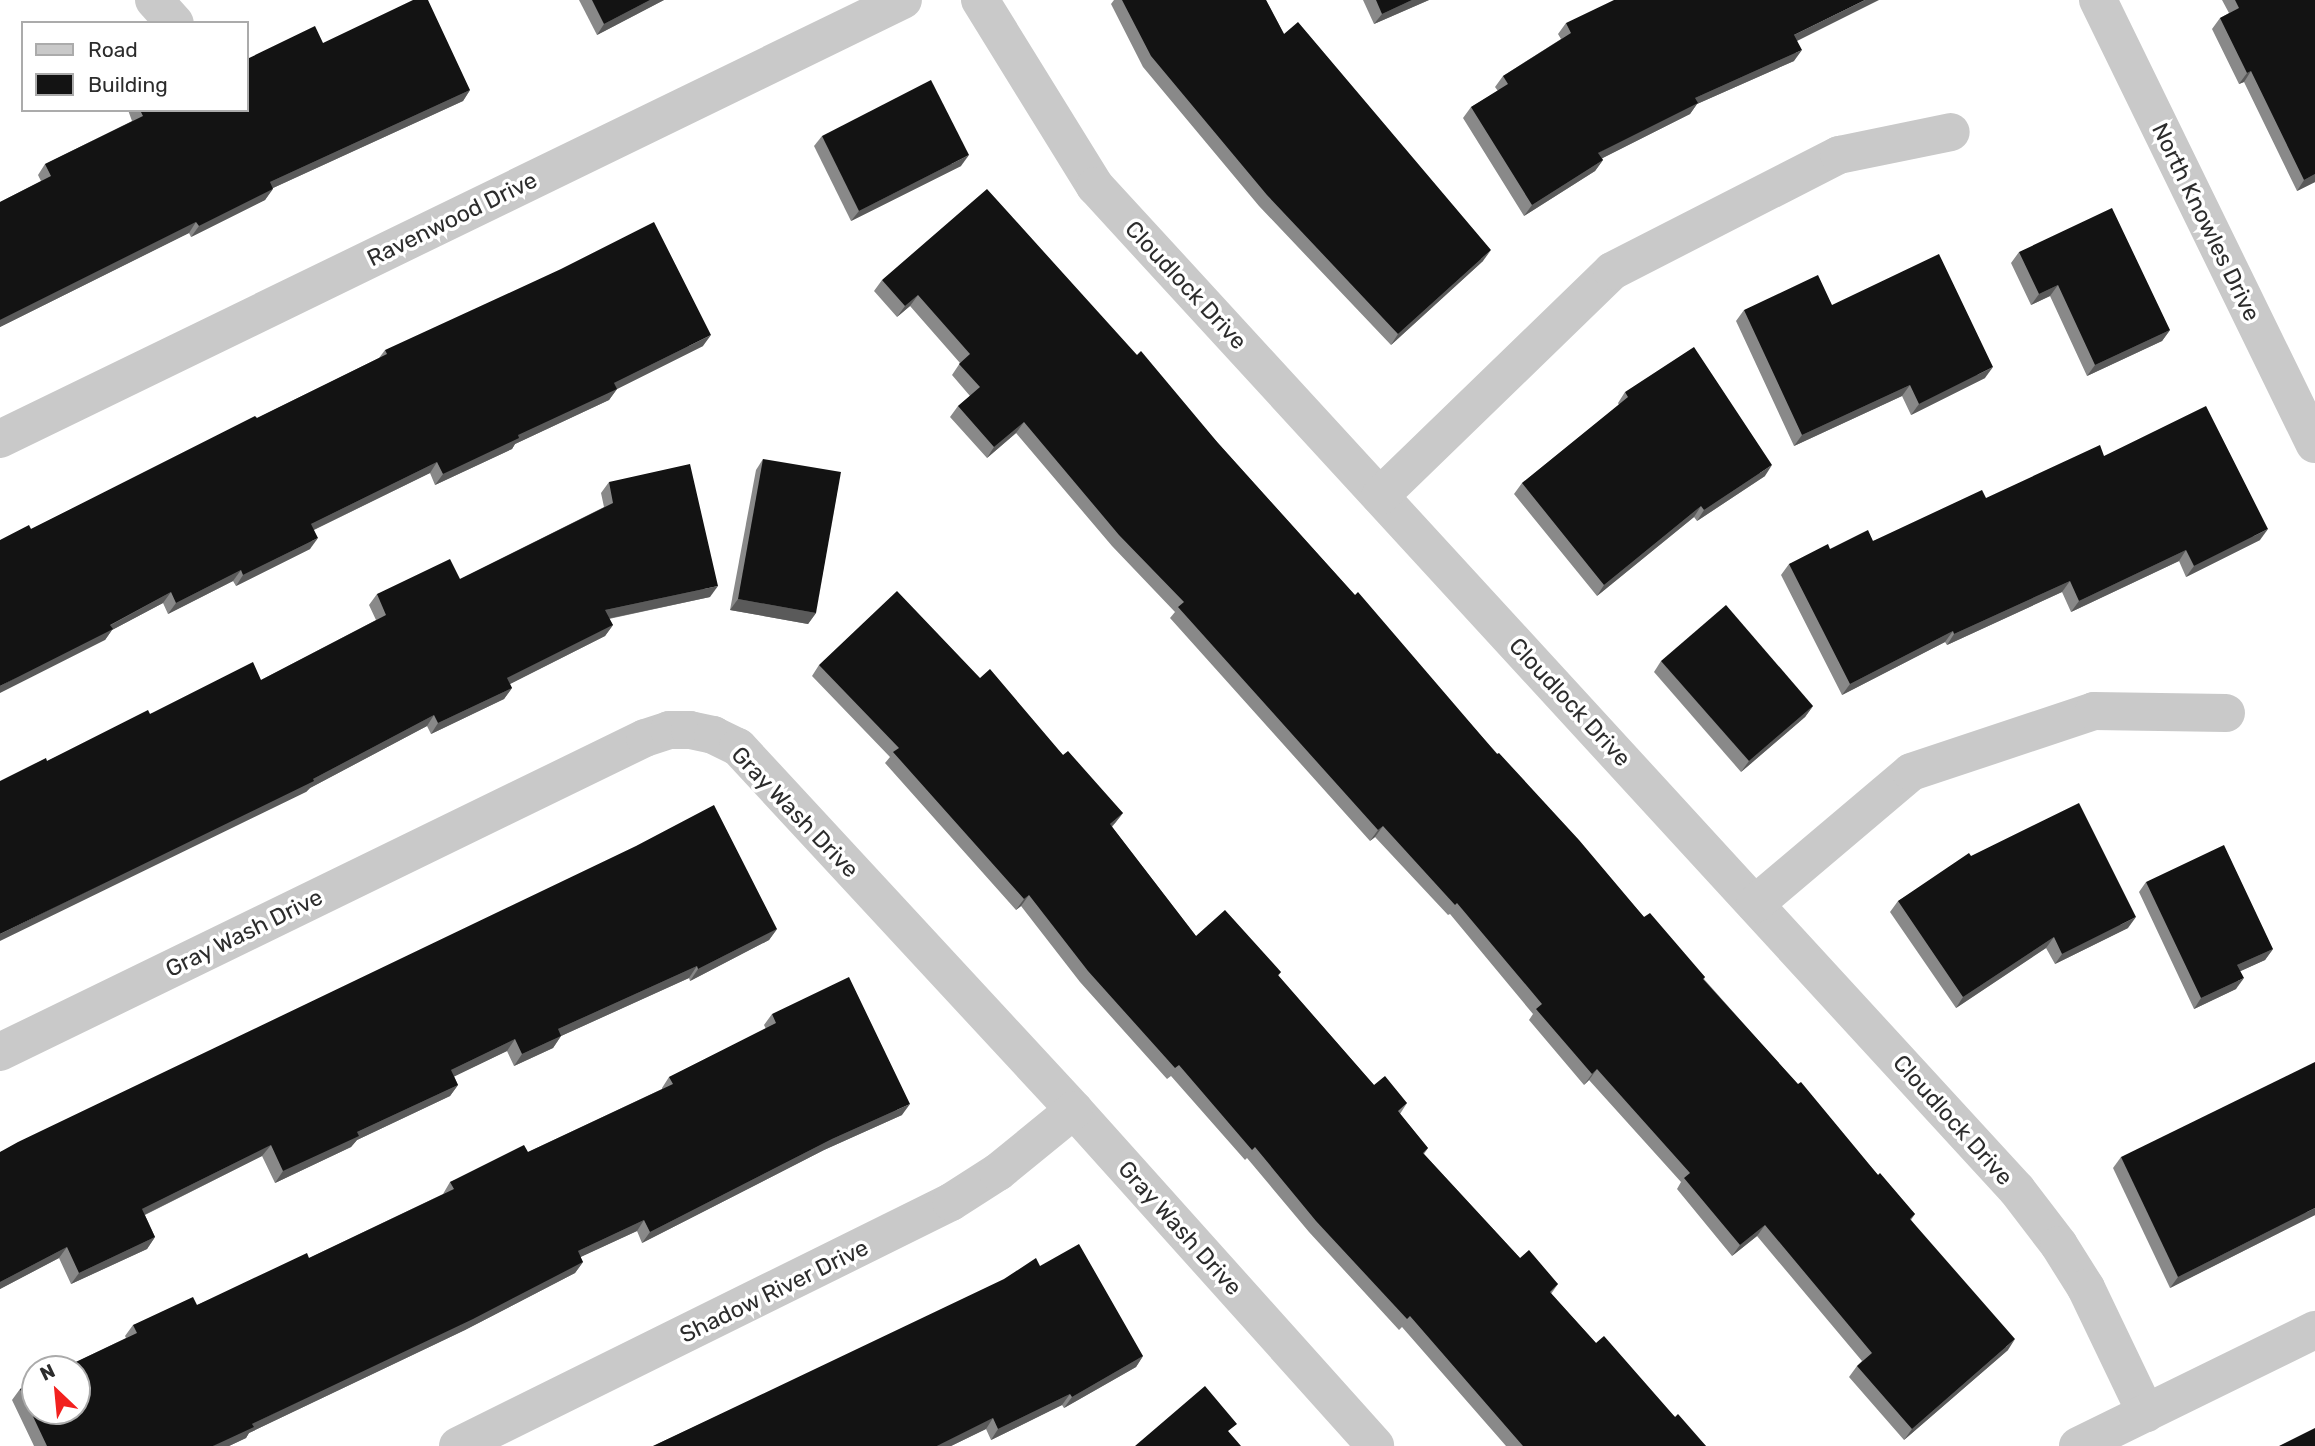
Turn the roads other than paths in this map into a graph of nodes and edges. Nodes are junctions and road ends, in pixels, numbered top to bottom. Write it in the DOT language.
graph roads {
  1 [pos="154,0"];
  2 [pos="903,0"];
  3 [pos="979,0"];
  4 [pos="2098,0"];
  5 [pos="173,21"];
  6 [pos="1951,132"];
  7 [pos="0,439"];
  8 [pos="2315,444"];
  9 [pos="1380,496"];
  10 [pos="2227,713"];
  11 [pos="1755,904"];
  12 [pos="0,1052"];
  13 [pos="1074,1110"];
  14 [pos="2315,1330"];
  15 [pos="2147,1413"];
  16 [pos="471,1443"];
  17 [pos="1375,1446"];
  18 [pos="2078,1446"];
  1 -- 5 [label="street"];
  2 -- 7 [label="street, Ravenwood Drive"];
  3 -- 9 [label="street, Cloudlock Drive"];
  4 -- 8 [label="street, North Knowles Drive"];
  6 -- 9 [label="street"];
  9 -- 11 [label="street, Cloudlock Drive"];
  10 -- 11 [label="street"];
  11 -- 15 [label="street, Cloudlock Drive"];
  12 -- 13 [label="street, Gray Wash Drive"];
  13 -- 16 [label="street, Shadow River Drive"];
  13 -- 17 [label="street, Gray Wash Drive"];
  14 -- 15 [label="street"];
  15 -- 18 [label="street"];
}
